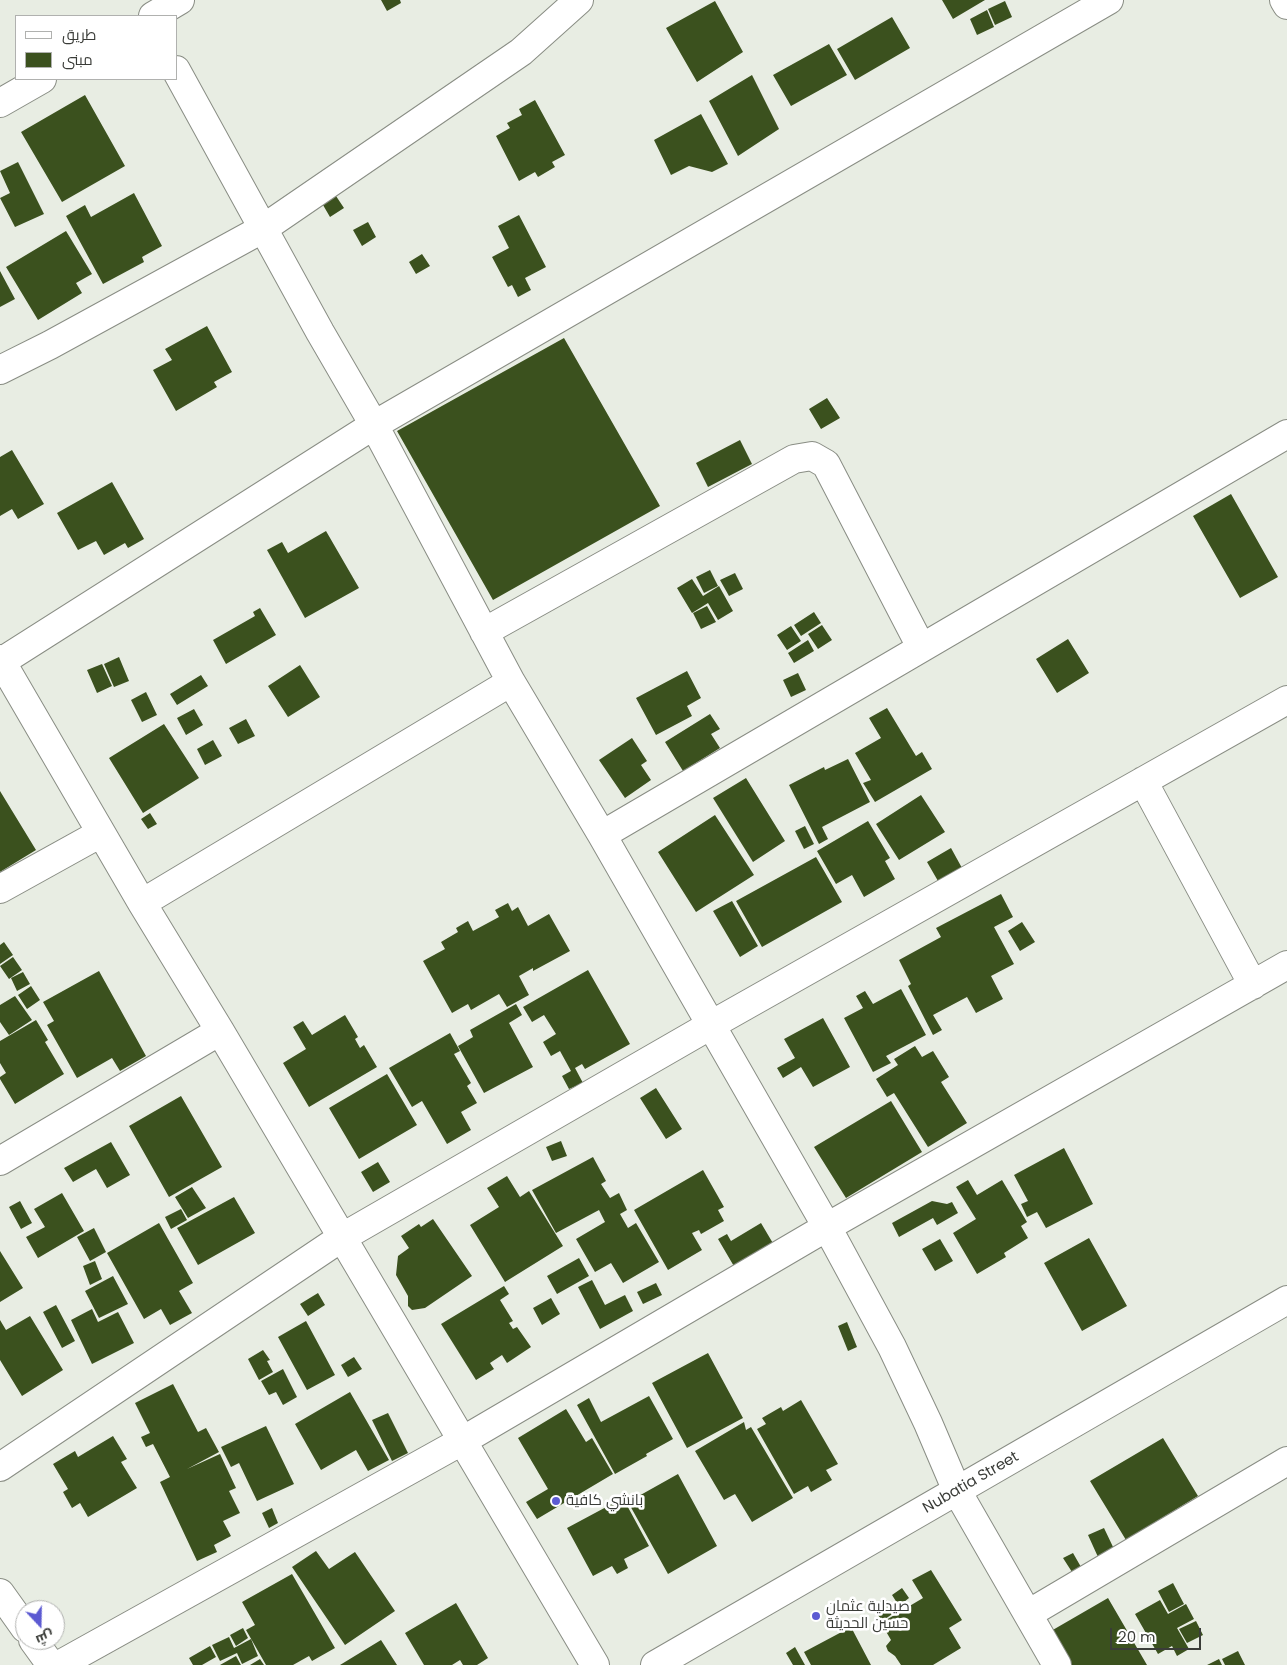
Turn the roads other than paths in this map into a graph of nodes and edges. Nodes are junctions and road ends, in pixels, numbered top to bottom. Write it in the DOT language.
graph roads {
  1 [pos="137,0"];
  2 [pos="180,0"];
  3 [pos="579,0"];
  4 [pos="1109,0"];
  5 [pos="1284,0"];
  6 [pos="1287,5"];
  7 [pos="145,15"];
  8 [pos="155,15"];
  9 [pos="178,74"];
  10 [pos="40,80"];
  11 [pos="0,103"];
  12 [pos="264,228"];
  13 [pos="0,370"];
  14 [pos="374,425"];
  15 [pos="1287,434"];
  16 [pos="484,632"];
  17 [pos="921,647"];
  18 [pos="1,660"];
  19 [pos="511,682"];
  20 [pos="1287,700"];
  21 [pos="1143,781"];
  22 [pos="101,833"];
  23 [pos="602,835"];
  24 [pos="0,889"];
  25 [pos="142,903"];
  26 [pos="1287,965"];
  27 [pos="1253,985"];
  28 [pos="711,1025"];
  29 [pos="220,1031"];
  30 [pos="0,1162"];
  31 [pos="827,1227"];
  32 [pos="341,1238"];
  33 [pos="1287,1300"];
  34 [pos="462,1441"];
  35 [pos="1287,1461"];
  36 [pos="0,1467"];
  37 [pos="957,1491"];
  38 [pos="0,1593"];
  39 [pos="15,1614"];
  40 [pos="1028,1614"];
  41 [pos="40,1650"];
  42 [pos="50,1665"];
  43 [pos="60,1665"];
  44 [pos="595,1665"];
  45 [pos="655,1665"];
  46 [pos="1057,1665"];
  1 -- 7 [label="street"];
  2 -- 8 [label="street"];
  3 -- 12 [label="street"];
  4 -- 14 [label="street"];
  5 -- 6 [label="street"];
  9 -- 12 [label="street"];
  10 -- 11 [label="street"];
  12 -- 13 [label="street"];
  12 -- 14 [label="street"];
  14 -- 16 [label="street"];
  14 -- 18 [label="street"];
  15 -- 17 [label="street"];
  16 -- 17 [label="street"];
  16 -- 19 [label="street"];
  17 -- 23 [label="street"];
  18 -- 22 [label="street"];
  19 -- 23 [label="street"];
  19 -- 25 [label="street"];
  20 -- 21 [label="street"];
  21 -- 27 [label="street"];
  21 -- 28 [label="street"];
  22 -- 24 [label="street"];
  22 -- 25 [label="street"];
  23 -- 28 [label="street"];
  25 -- 29 [label="street"];
  26 -- 27 [label="street"];
  27 -- 31 [label="street"];
  28 -- 31 [label="street"];
  28 -- 32 [label="street"];
  29 -- 30 [label="street"];
  29 -- 32 [label="street"];
  31 -- 34 [label="street"];
  31 -- 37 [label="street"];
  32 -- 34 [label="street"];
  32 -- 36 [label="street"];
  33 -- 37 [label="street, Nubatia Street"];
  34 -- 43 [label="street"];
  34 -- 44 [label="street"];
  35 -- 40 [label="street"];
  37 -- 40 [label="street"];
  37 -- 45 [label="street, Nubatia Street"];
  38 -- 39 [label="street"];
  40 -- 46 [label="street"];
  41 -- 42 [label="street"];
}
